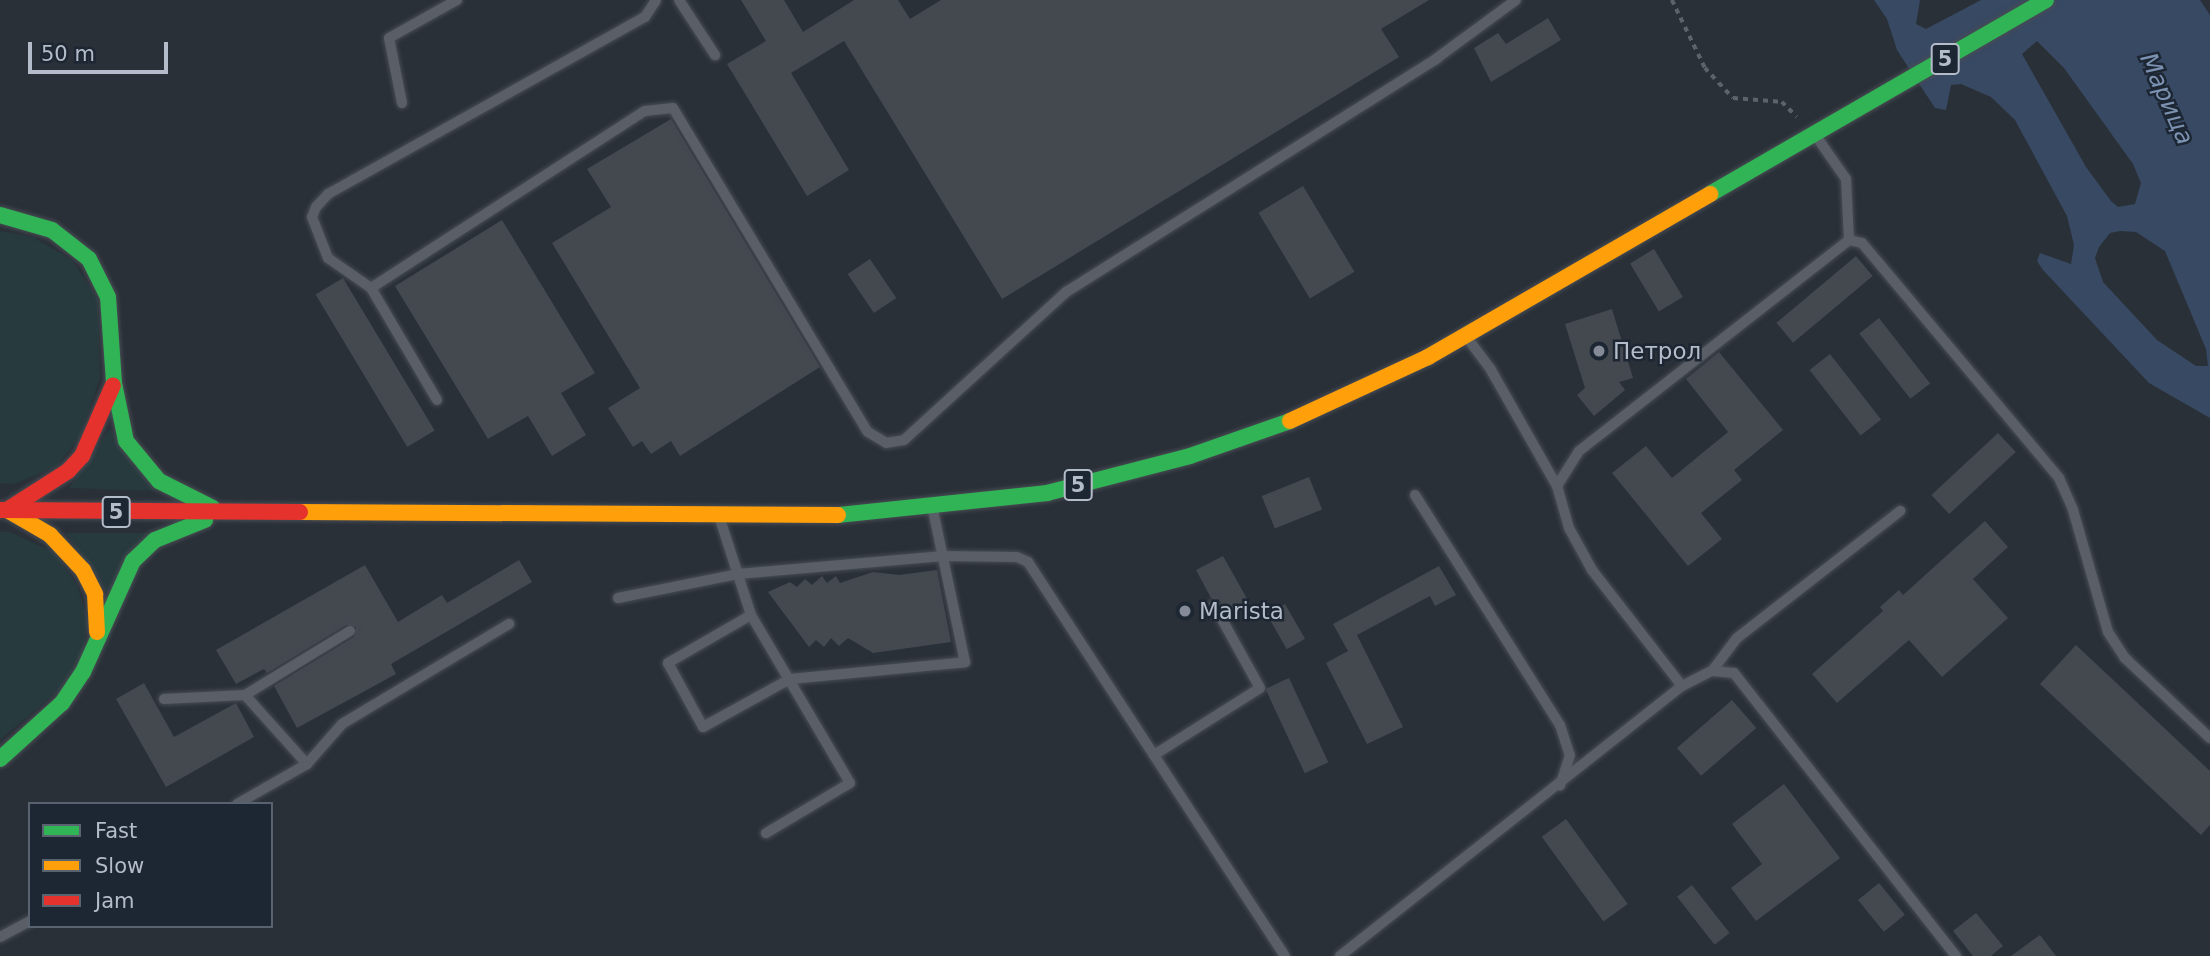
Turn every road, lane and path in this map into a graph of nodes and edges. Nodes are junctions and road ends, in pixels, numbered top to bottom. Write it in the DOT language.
graph roads {
  1 [pos="457,0"];
  2 [pos="656,0"];
  3 [pos="679,0"];
  4 [pos="1516,0"];
  5 [pos="1672,0"];
  6 [pos="2046,0"];
  7 [pos="715,55"];
  8 [pos="402,103"];
  9 [pos="1816,136"];
  10 [pos="0,215"];
  11 [pos="1849,240"];
  12 [pos="371,288"];
  13 [pos="1465,335"];
  14 [pos="114,383"];
  15 [pos="437,400"];
  16 [pos="1557,486"];
  17 [pos="1415,495"];
  18 [pos="933,509"];
  19 [pos="3,510"];
  20 [pos="1900,511"];
  21 [pos="226,514"];
  22 [pos="719,515"];
  23 [pos="943,556"];
  24 [pos="738,574"];
  25 [pos="618,598"];
  26 [pos="1214,605"];
  27 [pos="751,614"];
  28 [pos="509,624"];
  29 [pos="350,631"];
  30 [pos="96,636"];
  31 [pos="1712,671"];
  32 [pos="790,680"];
  33 [pos="1682,687"];
  34 [pos="245,695"];
  35 [pos="164,699"];
  36 [pos="2210,738"];
  37 [pos="1154,755"];
  38 [pos="0,759"];
  39 [pos="307,764"];
  40 [pos="1560,785"];
  41 [pos="240,802"];
  42 [pos="766,833"];
  43 [pos="28,922"];
  44 [pos="0,937"];
  45 [pos="1285,956"];
  46 [pos="1340,956"];
  47 [pos="1956,956"];
  1 -- 8 [label="lane"];
  2 -- 12 [label="lane"];
  3 -- 7 [label="lane"];
  4 -- 12 [label="lane"];
  5 -- 9 [label="path"];
  6 -- 9 [label="main road, 5"];
  9 -- 11 [label="lane"];
  9 -- 13 [label="main road, 5"];
  10 -- 14 [label="main road"];
  11 -- 16 [label="lane"];
  11 -- 36 [label="lane"];
  12 -- 15 [label="lane"];
  13 -- 16 [label="lane"];
  13 -- 18 [label="main road, 5"];
  14 -- 19 [label="main road"];
  14 -- 21 [label="main road"];
  16 -- 33 [label="lane"];
  17 -- 40 [label="lane"];
  18 -- 22 [label="main road, 5"];
  18 -- 23 [label="lane"];
  19 -- 21 [label="main road, 5"];
  19 -- 30 [label="main road"];
  20 -- 31 [label="lane"];
  21 -- 22 [label="main road, 5"];
  21 -- 30 [label="main road"];
  22 -- 24 [label="lane"];
  23 -- 24 [label="lane"];
  23 -- 32 [label="lane"];
  23 -- 37 [label="lane"];
  24 -- 25 [label="lane"];
  24 -- 27 [label="lane"];
  26 -- 37 [label="lane"];
  27 -- 32 [label="lane"];
  27 -- 32 [label="lane"];
  28 -- 39 [label="lane"];
  29 -- 34 [label="lane"];
  30 -- 38 [label="main road"];
  31 -- 33 [label="lane"];
  31 -- 47 [label="lane"];
  32 -- 42 [label="lane"];
  33 -- 40 [label="lane"];
  34 -- 35 [label="lane"];
  34 -- 39 [label="lane"];
  37 -- 45 [label="lane"];
  39 -- 41 [label="lane"];
  40 -- 46 [label="lane"];
  43 -- 44 [label="lane"];
}
